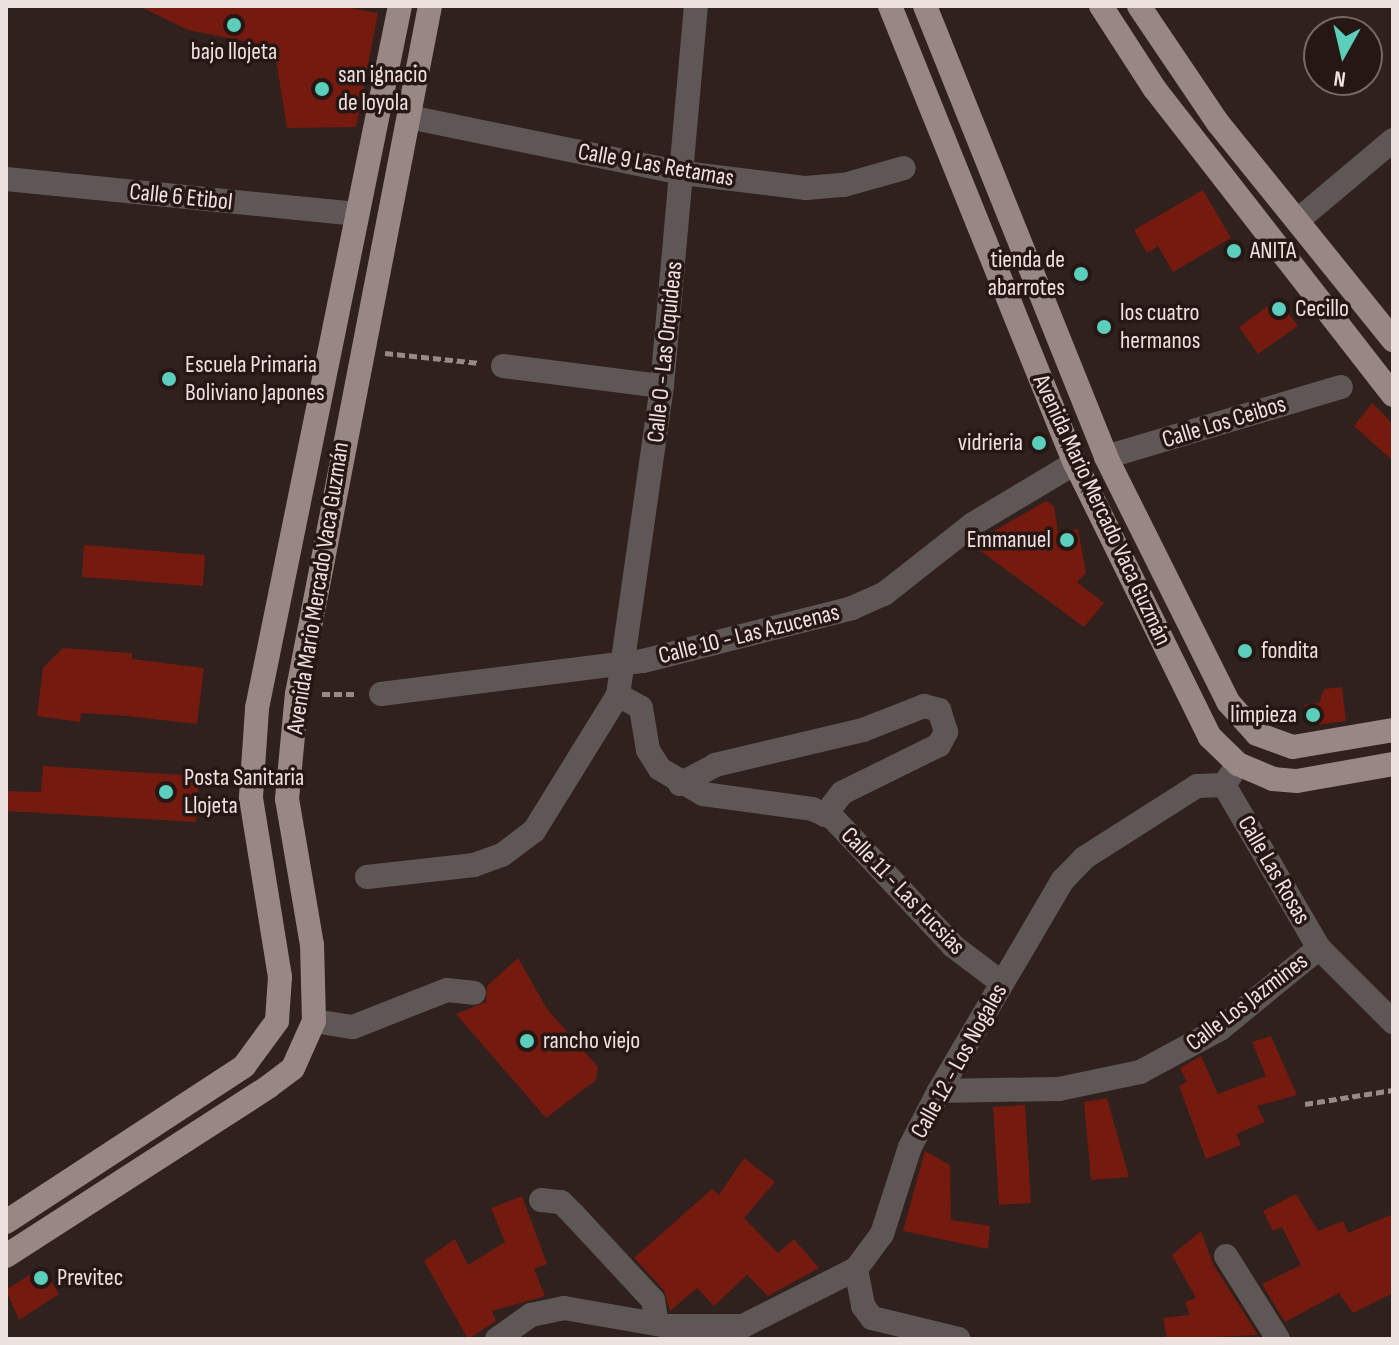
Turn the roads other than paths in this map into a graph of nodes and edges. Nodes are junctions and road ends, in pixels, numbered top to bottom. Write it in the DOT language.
graph roads {
  1 [pos="400,6"];
  2 [pos="430,6"];
  3 [pos="696,6"];
  4 [pos="890,6"];
  5 [pos="925,6"];
  6 [pos="1101,6"];
  7 [pos="1139,6"];
  8 [pos="380,113"];
  9 [pos="409,117"];
  10 [pos="1393,140"];
  11 [pos="904,168"];
  12 [pos="683,173"];
  13 [pos="6,179"];
  14 [pos="357,214"];
  15 [pos="387,220"];
  16 [pos="1298,220"];
  17 [pos="1271,241"];
  18 [pos="1393,340"];
  19 [pos="503,366"];
  20 [pos="662,386"];
  21 [pos="1341,387"];
  22 [pos="1393,395"];
  23 [pos="1106,457"];
  24 [pos="1075,463"];
  25 [pos="279,591"];
  26 [pos="313,596"];
  27 [pos="626,662"];
  28 [pos="381,694"];
  29 [pos="618,695"];
  30 [pos="1393,730"];
  31 [pos="1257,734"];
  32 [pos="1238,764"];
  33 [pos="1393,764"];
  34 [pos="680,784"];
  35 [pos="1224,785"];
  36 [pos="825,815"];
  37 [pos="367,877"];
  38 [pos="302,898"];
  39 [pos="267,905"];
  40 [pos="1319,948"];
  41 [pos="1002,983"];
  42 [pos="474,993"];
  43 [pos="314,1021"];
  44 [pos="1393,1022"];
  45 [pos="939,1091"];
  46 [pos="541,1200"];
  47 [pos="6,1222"];
  48 [pos="6,1256"];
  49 [pos="1226,1256"];
  50 [pos="856,1269"];
  51 [pos="657,1324"];
  52 [pos="497,1339"];
  53 [pos="959,1339"];
  54 [pos="1278,1339"];
  1 -- 8 [label="main road, Avenida Mario Mercado Vaca Guzmán"];
  2 -- 9 [label="main road, Avenida Mario Mercado Vaca Guzmán"];
  3 -- 12 [label="street, Calle O - Las Orquideas"];
  4 -- 24 [label="main road, Avenida Mario Mercado Vaca Guzmán"];
  5 -- 23 [label="main road, Avenida Mario Mercado Vaca Guzmán"];
  6 -- 17 [label="main road"];
  7 -- 16 [label="main road"];
  8 -- 9 [label="main road"];
  8 -- 14 [label="main road, Avenida Mario Mercado Vaca Guzmán"];
  9 -- 12 [label="street, Calle 9 Las Retamas"];
  9 -- 15 [label="main road, Avenida Mario Mercado Vaca Guzmán"];
  10 -- 16 [label="street"];
  11 -- 12 [label="street, Calle 9 Las Retamas"];
  12 -- 20 [label="street, Calle O - Las Orquideas"];
  13 -- 14 [label="street, Calle 6 Etibol"];
  14 -- 15 [label="main road"];
  14 -- 25 [label="main road, Avenida Mario Mercado Vaca Guzmán"];
  15 -- 26 [label="main road, Avenida Mario Mercado Vaca Guzmán"];
  16 -- 17 [label="main road"];
  16 -- 18 [label="main road"];
  17 -- 22 [label="main road"];
  19 -- 20 [label="street"];
  20 -- 27 [label="street, Calle O - Las Orquideas"];
  21 -- 23 [label="street, Calle Los Ceibos"];
  23 -- 24 [label="main road"];
  23 -- 31 [label="main road, Avenida Mario Mercado Vaca Guzmán"];
  24 -- 27 [label="street, Calle 10 - Las Azucenas"];
  24 -- 32 [label="main road, Avenida Mario Mercado Vaca Guzmán"];
  25 -- 26 [label="main road"];
  25 -- 39 [label="main road, Avenida Mario Mercado Vaca Guzmán"];
  26 -- 38 [label="main road, Avenida Mario Mercado Vaca Guzmán"];
  27 -- 28 [label="street, Calle 10 - Las Azucenas"];
  27 -- 29 [label="street, Calle O - Las Orquideas"];
  29 -- 34 [label="street, Calle 11 - Las Fucsias"];
  29 -- 37 [label="street, Calle O - Las Orquideas"];
  30 -- 31 [label="main road, Avenida Mario Mercado Vaca Guzmán"];
  31 -- 32 [label="main road"];
  32 -- 33 [label="main road, Avenida Mario Mercado Vaca Guzmán"];
  32 -- 35 [label="street"];
  34 -- 36 [label="street, Calle 11 - Las Fucsias"];
  34 -- 36 [label="street"];
  35 -- 40 [label="street, Calle Las Rosas"];
  35 -- 41 [label="street, Calle 12 - Los Nogales"];
  36 -- 41 [label="street, Calle 11 - Las Fucsias"];
  38 -- 39 [label="main road"];
  38 -- 43 [label="main road, Avenida Mario Mercado Vaca Guzmán"];
  39 -- 47 [label="main road, Avenida Mario Mercado Vaca Guzmán"];
  40 -- 44 [label="street, Calle Las Rosas"];
  40 -- 45 [label="street, Calle Los Jazmines"];
  41 -- 45 [label="street, Calle 12 - Los Nogales"];
  42 -- 43 [label="street"];
  43 -- 48 [label="main road, Avenida Mario Mercado Vaca Guzmán"];
  45 -- 50 [label="street, Calle 12 - Los Nogales"];
  46 -- 51 [label="street"];
  49 -- 54 [label="street"];
  50 -- 51 [label="street, Calle 12 - Los Nogales"];
  50 -- 53 [label="street"];
  51 -- 52 [label="street, Calle 12 - Los Nogales"];
}
